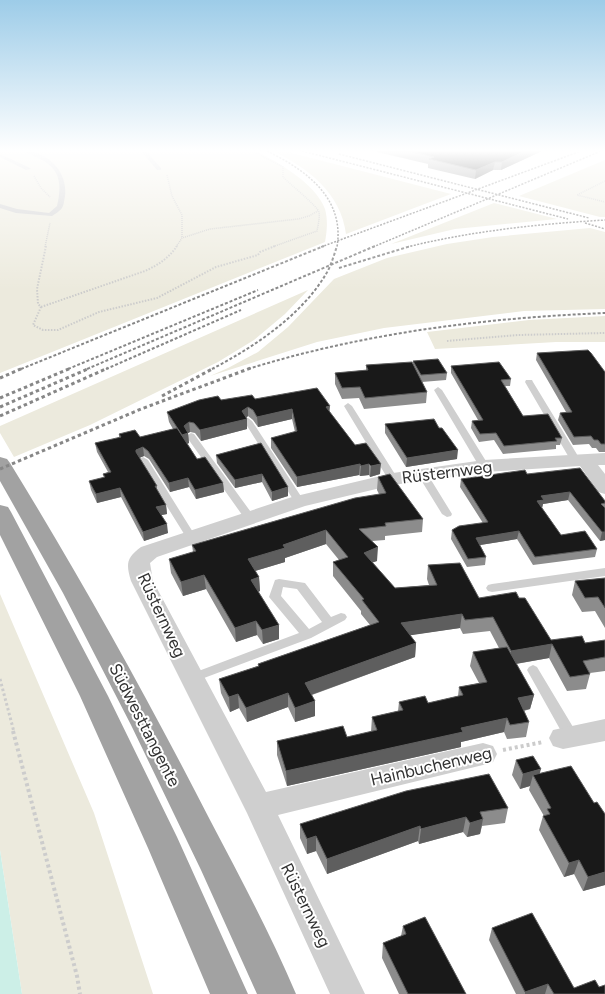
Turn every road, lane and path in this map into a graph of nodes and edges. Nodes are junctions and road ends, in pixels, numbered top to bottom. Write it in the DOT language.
graph roads {
  1 [pos="61,197"];
  2 [pos="173,197"];
  3 [pos="305,197"];
  4 [pos="587,197"];
  5 [pos="605,202"];
  6 [pos="0,206"];
  7 [pos="318,211"];
  8 [pos="50,215"];
  9 [pos="182,238"];
  10 [pos="41,307"];
  11 [pos="605,333"];
  12 [pos="447,341"];
  13 [pos="529,382"];
  14 [pos="438,390"];
  15 [pos="348,406"];
  16 [pos="248,421"];
  17 [pos="191,436"];
  18 [pos="605,459"];
  19 [pos="143,460"];
  20 [pos="580,460"];
  21 [pos="0,463"];
  22 [pos="484,466"];
  23 [pos="423,474"];
  24 [pos="393,479"];
  25 [pos="605,488"];
  26 [pos="299,501"];
  27 [pos="0,512"];
  28 [pos="447,514"];
  29 [pos="249,517"];
  30 [pos="191,537"];
  31 [pos="605,572"];
  32 [pos="492,588"];
  33 [pos="341,617"];
  34 [pos="329,623"];
  35 [pos="307,635"];
  36 [pos="533,670"];
  37 [pos="192,678"];
  38 [pos="0,679"];
  39 [pos="605,730"];
  40 [pos="567,737"];
  41 [pos="483,754"];
  42 [pos="259,807"];
  43 [pos="80,994"];
  44 [pos="229,994"];
  45 [pos="277,994"];
  46 [pos="348,994"];
  1 -- 8 [label="lane"];
  2 -- 9 [label="path"];
  3 -- 7 [label="path"];
  4 -- 5 [label="path"];
  6 -- 8 [label="lane"];
  7 -- 9 [label="path"];
  7 -- 10 [label="path"];
  8 -- 10 [label="path"];
  9 -- 10 [label="path"];
  11 -- 12 [label="path"];
  13 -- 20 [label="lane"];
  14 -- 22 [label="lane"];
  15 -- 24 [label="lane"];
  16 -- 26 [label="lane"];
  17 -- 29 [label="lane"];
  18 -- 20 [label="street, Rüsternweg"];
  19 -- 30 [label="lane"];
  20 -- 22 [label="street, Rüsternweg"];
  20 -- 25 [label="street"];
  21 -- 45 [label="highway, Südwesttangente"];
  22 -- 23 [label="street, Rüsternweg"];
  23 -- 24 [label="street, Rüsternweg"];
  23 -- 28 [label="lane"];
  24 -- 26 [label="street, Rüsternweg"];
  26 -- 29 [label="street, Rüsternweg"];
  27 -- 44 [label="highway"];
  29 -- 30 [label="street, Rüsternweg"];
  30 -- 37 [label="street, Rüsternweg"];
  31 -- 32 [label="lane"];
  33 -- 34 [label="lane"];
  34 -- 35 [label="lane"];
  34 -- 35 [label="lane"];
  35 -- 37 [label="lane"];
  36 -- 40 [label="lane"];
  37 -- 42 [label="street, Rüsternweg"];
  38 -- 43 [label="path"];
  39 -- 40 [label="street"];
  40 -- 41 [label="path, Hainbuchenweg"];
  41 -- 42 [label="street, Hainbuchenweg"];
  42 -- 46 [label="street, Rüsternweg"];
}
